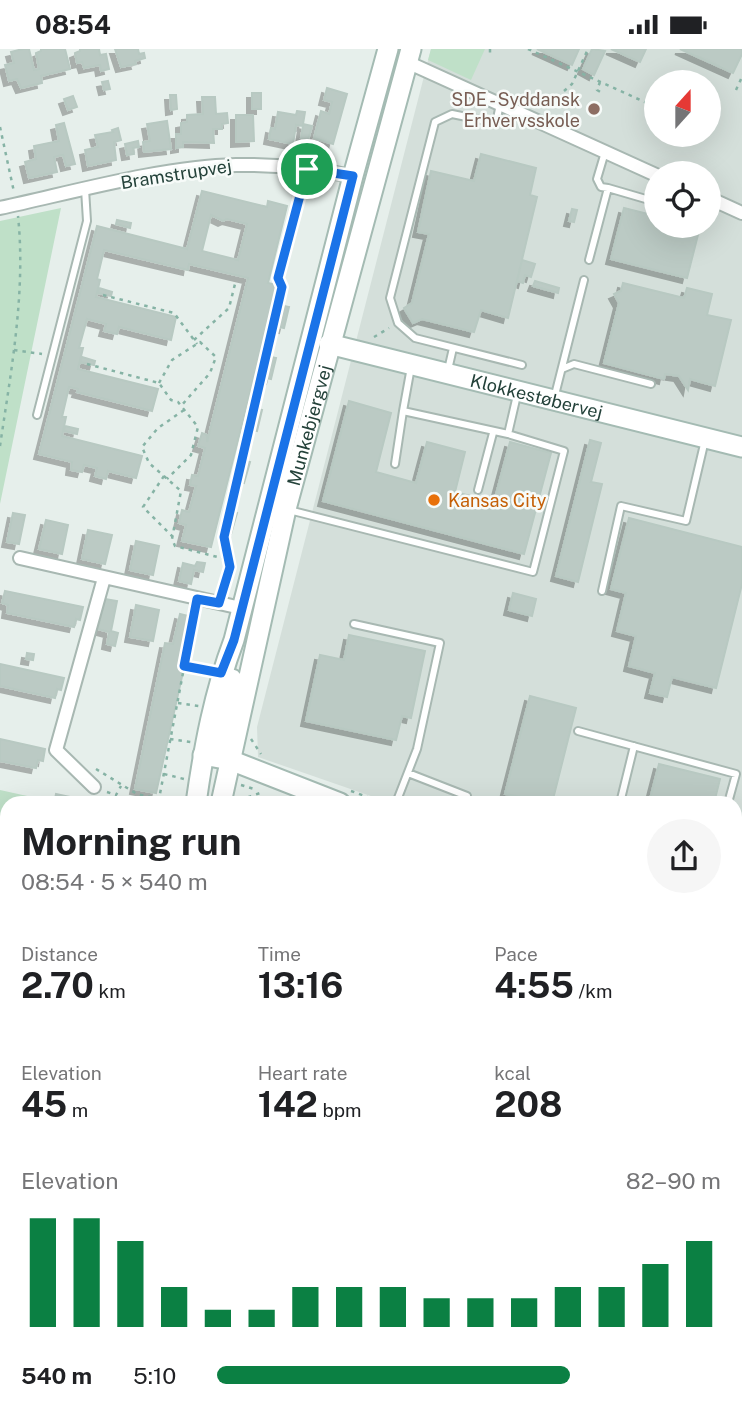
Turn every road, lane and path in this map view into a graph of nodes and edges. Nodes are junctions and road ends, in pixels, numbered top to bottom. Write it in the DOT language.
graph roads {
  1 [pos="388,49"];
  2 [pos="489,49"];
  3 [pos="528,49"];
  4 [pos="588,49"];
  5 [pos="409,56"];
  6 [pos="490,57"];
  7 [pos="578,72"];
  8 [pos="742,79"];
  9 [pos="600,82"];
  10 [pos="564,90"];
  11 [pos="736,90"];
  12 [pos="602,93"];
  13 [pos="644,102"];
  14 [pos="500,104"];
  15 [pos="0,127"];
  16 [pos="605,151"];
  17 [pos="307,169"];
  18 [pos="644,169"];
  19 [pos="353,176"];
  20 [pos="608,188"];
  21 [pos="85,189"];
  22 [pos="644,198"];
  23 [pos="721,203"];
  24 [pos="17,205"];
  25 [pos="0,208"];
  26 [pos="742,213"];
  27 [pos="589,260"];
  28 [pos="278,278"];
  29 [pos="584,280"];
  30 [pos="235,284"];
  31 [pos="103,295"];
  32 [pos="398,323"];
  33 [pos="195,342"];
  34 [pos="329,344"];
  35 [pos="453,348"];
  36 [pos="353,350"];
  37 [pos="13,351"];
  38 [pos="52,356"];
  39 [pos="87,364"];
  40 [pos="412,365"];
  41 [pos="522,365"];
  42 [pos="562,369"];
  43 [pos="447,374"];
  44 [pos="159,383"];
  45 [pos="651,384"];
  46 [pos="518,391"];
  47 [pos="554,401"];
  48 [pos="183,408"];
  49 [pos="402,411"];
  50 [pos="37,415"];
  51 [pos="493,433"];
  52 [pos="508,434"];
  53 [pos="706,438"];
  54 [pos="0,446"];
  55 [pos="742,447"];
  56 [pos="395,464"];
  57 [pos="166,478"];
  58 [pos="478,491"];
  59 [pos="286,509"];
  60 [pos="173,537"];
  61 [pos="20,558"];
  62 [pos="229,560"];
  63 [pos="104,578"];
  64 [pos="602,591"];
  65 [pos="197,599"];
  66 [pos="219,603"];
  67 [pos="241,608"];
  68 [pos="354,624"];
  69 [pos="234,640"];
  70 [pos="184,666"];
  71 [pos="221,673"];
  72 [pos="178,703"];
  73 [pos="212,709"];
  74 [pos="578,731"];
  75 [pos="192,733"];
  76 [pos="170,739"];
  77 [pos="634,746"];
  78 [pos="203,755"];
  79 [pos="230,760"];
  80 [pos="89,765"];
  81 [pos="408,773"];
  82 [pos="164,774"];
  83 [pos="187,780"];
  84 [pos="121,786"];
  85 [pos="94,787"];
  86 [pos="272,795"];
  87 [pos="146,796"];
  88 [pos="160,796"];
  89 [pos="197,796"];
  90 [pos="223,796"];
  91 [pos="250,796"];
  92 [pos="322,796"];
  93 [pos="399,796"];
  94 [pos="467,796"];
  95 [pos="622,796"];
  96 [pos="730,796"];
  1 -- 19 [label="street, Munkebjergvej"];
  2 -- 6 [label="path"];
  3 -- 7 [label="path"];
  4 -- 7 [label="path"];
  5 -- 14 [label="street"];
  5 -- 34 [label="street, Munkebjergvej"];
  7 -- 9 [label="path"];
  7 -- 10 [label="path"];
  8 -- 11 [label="path"];
  9 -- 12 [label="path"];
  9 -- 13 [label="path"];
  14 -- 16 [label="street"];
  14 -- 32 [label="lane"];
  15 -- 24 [label="path"];
  16 -- 18 [label="street"];
  16 -- 20 [label="lane"];
  17 -- 19 [label="street, Bramstrupvej"];
  17 -- 21 [label="street, Bramstrupvej"];
  17 -- 28 [label="lane"];
  19 -- 67 [label="street, Munkebjergvej"];
  20 -- 22 [label="lane"];
  20 -- 27 [label="lane"];
  21 -- 24 [label="street, Bramstrupvej"];
  21 -- 38 [label="lane"];
  23 -- 26 [label="street"];
  24 -- 25 [label="street, Bramstrupvej"];
  24 -- 37 [label="path"];
  28 -- 62 [label="path"];
  29 -- 42 [label="lane"];
  30 -- 33 [label="path"];
  31 -- 33 [label="path"];
  32 -- 35 [label="lane"];
  32 -- 36 [label="path"];
  33 -- 44 [label="path"];
  33 -- 48 [label="path"];
  34 -- 36 [label="street, Klokkestøbervej"];
  34 -- 59 [label="street, Munkebjergvej"];
  35 -- 41 [label="lane"];
  35 -- 43 [label="lane"];
  36 -- 40 [label="street, Klokkestøbervej"];
  37 -- 38 [label="path"];
  37 -- 54 [label="path"];
  38 -- 50 [label="lane"];
  39 -- 44 [label="path"];
  40 -- 43 [label="street, Klokkestøbervej"];
  40 -- 49 [label="lane"];
  42 -- 45 [label="lane"];
  42 -- 47 [label="lane"];
  43 -- 46 [label="street, Klokkestøbervej"];
  44 -- 48 [label="path"];
  46 -- 47 [label="street, Klokkestøbervej"];
  46 -- 52 [label="lane"];
  47 -- 53 [label="street, Klokkestøbervej"];
  48 -- 57 [label="path"];
  48 -- 57 [label="path"];
  49 -- 51 [label="lane"];
  49 -- 56 [label="lane"];
  51 -- 52 [label="lane"];
  51 -- 58 [label="lane"];
  52 -- 59 [label="lane"];
  53 -- 55 [label="street, Klokkestøbervej"];
  53 -- 64 [label="lane"];
  57 -- 60 [label="path"];
  57 -- 60 [label="path"];
  59 -- 79 [label="street, Munkebjergvej"];
  60 -- 62 [label="path"];
  61 -- 63 [label="street"];
  62 -- 66 [label="path"];
  63 -- 65 [label="street"];
  63 -- 85 [label="street"];
  65 -- 66 [label="street"];
  65 -- 70 [label="path"];
  66 -- 67 [label="street"];
  67 -- 69 [label="street, Munkebjergvej"];
  68 -- 81 [label="lane"];
  69 -- 71 [label="street, Munkebjergvej"];
  69 -- 79 [label="street"];
  70 -- 71 [label="path"];
  70 -- 72 [label="path"];
  71 -- 73 [label="street, Munkebjergvej"];
  72 -- 73 [label="path"];
  72 -- 76 [label="path"];
  73 -- 78 [label="street, Munkebjergvej"];
  74 -- 77 [label="lane"];
  75 -- 76 [label="path"];
  76 -- 82 [label="path"];
  77 -- 95 [label="lane"];
  77 -- 96 [label="lane"];
  78 -- 79 [label="street"];
  78 -- 89 [label="street, Munkebjergvej"];
  79 -- 90 [label="street, Munkebjergvej"];
  79 -- 92 [label="street"];
  80 -- 84 [label="path"];
  81 -- 93 [label="lane"];
  81 -- 94 [label="lane"];
  82 -- 83 [label="path"];
  82 -- 88 [label="path"];
  84 -- 85 [label="path"];
  84 -- 87 [label="path"];
  86 -- 91 [label="path"];
}
